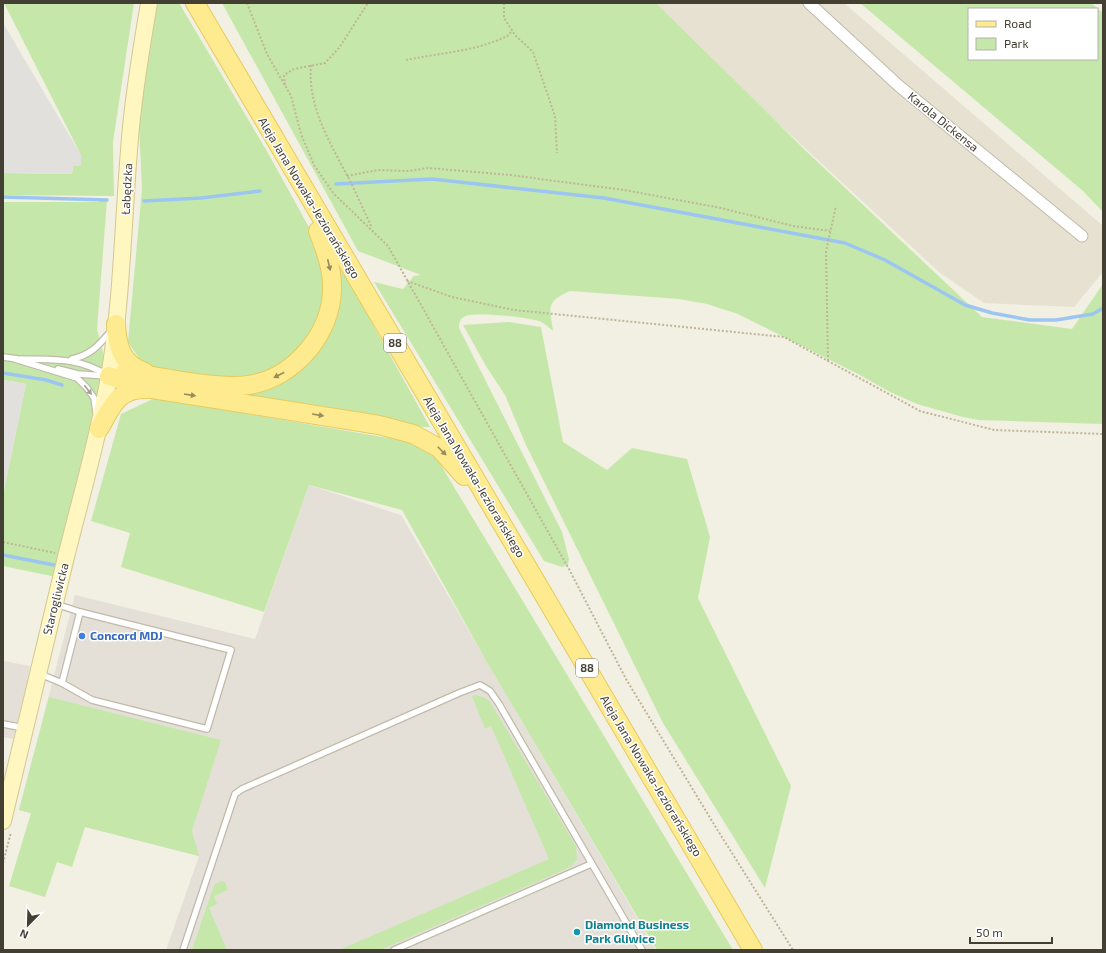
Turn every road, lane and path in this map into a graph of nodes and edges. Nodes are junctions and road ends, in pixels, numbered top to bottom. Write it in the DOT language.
graph roads {
  1 [pos="149,3"];
  2 [pos="195,3"];
  3 [pos="247,3"];
  4 [pos="368,3"];
  5 [pos="504,3"];
  6 [pos="809,3"];
  7 [pos="512,30"];
  8 [pos="406,60"];
  9 [pos="310,65"];
  10 [pos="285,85"];
  11 [pos="557,153"];
  12 [pos="296,176"];
  13 [pos="347,176"];
  14 [pos="836,206"];
  15 [pos="373,230"];
  16 [pos="830,231"];
  17 [pos="1082,236"];
  18 [pos="407,281"];
  19 [pos="116,324"];
  20 [pos="3,357"];
  21 [pos="15,359"];
  22 [pos="70,360"];
  23 [pos="828,361"];
  24 [pos="109,376"];
  25 [pos="152,382"];
  26 [pos="99,429"];
  27 [pos="1103,434"];
  28 [pos="494,510"];
  29 [pos="3,542"];
  30 [pos="66,555"];
  31 [pos="55,603"];
  32 [pos="80,612"];
  33 [pos="38,673"];
  34 [pos="62,683"];
  35 [pos="3,724"];
  36 [pos="19,727"];
  37 [pos="7,826"];
  38 [pos="3,863"];
  39 [pos="591,864"];
  40 [pos="182,950"];
  41 [pos="394,950"];
  42 [pos="642,950"];
  43 [pos="753,950"];
  44 [pos="793,950"];
  1 -- 19 [label="street, Łabędzka"];
  2 -- 12 [label="main road, Aleja Jana Nowaka-Jeziorańskiego / 88"];
  3 -- 10 [label="path"];
  4 -- 9 [label="path"];
  5 -- 7 [label="path"];
  6 -- 17 [label="street, Karola Dickensa"];
  7 -- 8 [label="path"];
  7 -- 11 [label="path"];
  9 -- 10 [label="path"];
  9 -- 13 [label="path"];
  10 -- 15 [label="path"];
  12 -- 25 [label="main road, one-way"];
  12 -- 28 [label="main road, Aleja Jana Nowaka-Jeziorańskiego / 88"];
  13 -- 15 [label="path"];
  13 -- 16 [label="path"];
  14 -- 16 [label="path"];
  15 -- 18 [label="path"];
  16 -- 23 [label="path"];
  18 -- 23 [label="path"];
  18 -- 44 [label="path"];
  19 -- 22 [label="lane"];
  19 -- 24 [label="street, Łabędzka"];
  19 -- 25 [label="main road"];
  20 -- 21 [label="lane"];
  21 -- 22 [label="lane"];
  21 -- 24 [label="lane"];
  21 -- 26 [label="lane, one-way"];
  22 -- 24 [label="lane"];
  23 -- 27 [label="path"];
  24 -- 25 [label="main road"];
  24 -- 26 [label="street, Starogliwicka"];
  25 -- 26 [label="main road"];
  25 -- 28 [label="main road, one-way"];
  26 -- 30 [label="street, Starogliwicka"];
  28 -- 43 [label="main road, Aleja Jana Nowaka-Jeziorańskiego / 88"];
  29 -- 30 [label="path"];
  30 -- 31 [label="street, Starogliwicka"];
  31 -- 32 [label="lane"];
  31 -- 33 [label="street, Starogliwicka"];
  32 -- 34 [label="lane"];
  32 -- 34 [label="lane"];
  33 -- 34 [label="lane"];
  33 -- 37 [label="street, Starogliwicka"];
  35 -- 36 [label="lane"];
  37 -- 38 [label="path"];
  39 -- 40 [label="lane"];
  39 -- 41 [label="lane"];
  39 -- 42 [label="lane"];
}
